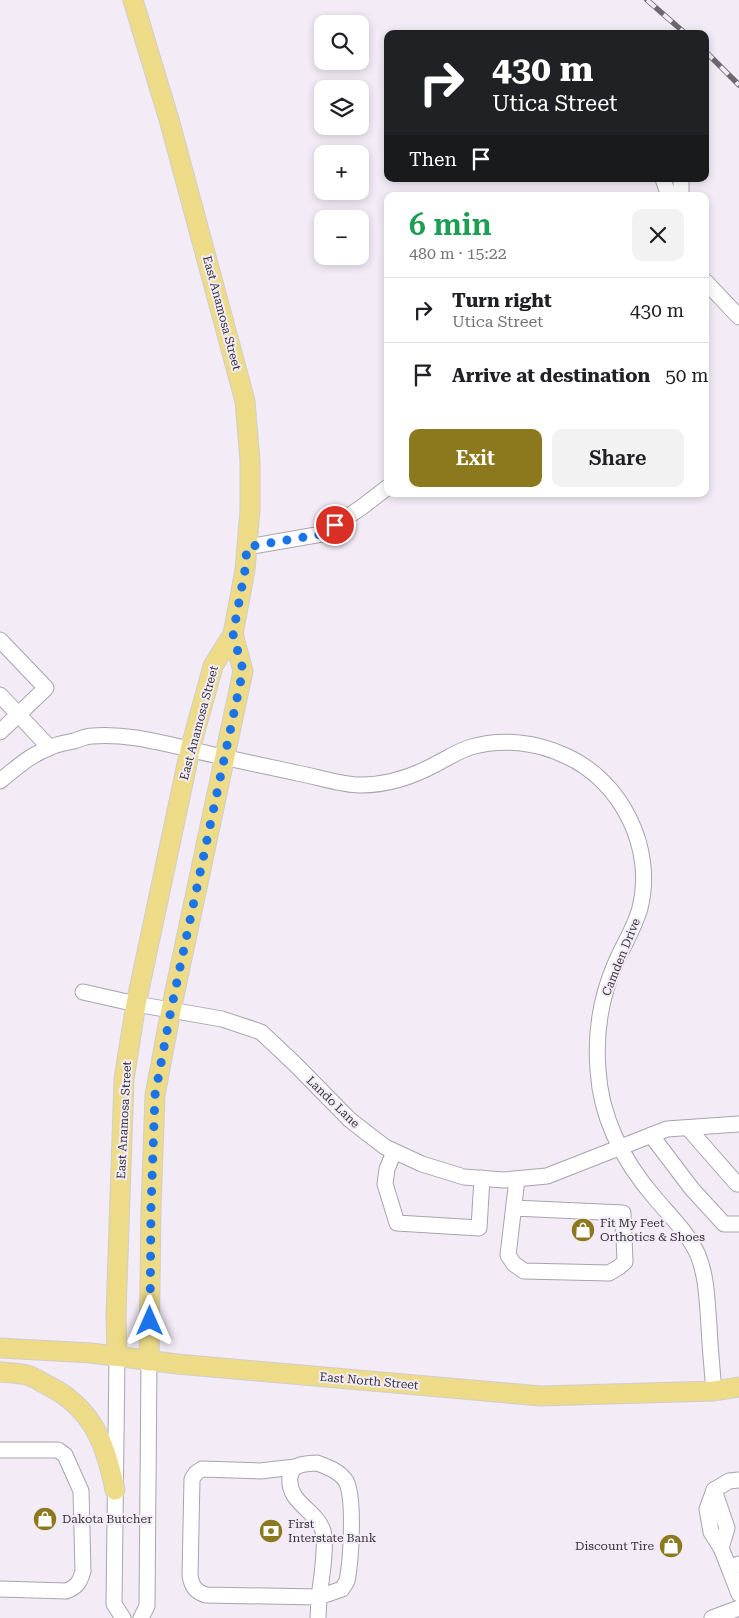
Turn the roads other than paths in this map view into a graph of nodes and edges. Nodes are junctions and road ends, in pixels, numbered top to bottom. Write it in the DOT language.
graph roads {
  1 [pos="133,0"];
  2 [pos="709,285"];
  3 [pos="739,317"];
  4 [pos="384,490"];
  5 [pos="247,547"];
  6 [pos="233,634"];
  7 [pos="0,640"];
  8 [pos="0,695"];
  9 [pos="19,715"];
  10 [pos="0,732"];
  11 [pos="49,747"];
  12 [pos="190,750"];
  13 [pos="226,757"];
  14 [pos="0,780"];
  15 [pos="83,992"];
  16 [pos="136,1004"];
  17 [pos="171,1010"];
  18 [pos="739,1124"];
  19 [pos="688,1128"];
  20 [pos="650,1135"];
  21 [pos="618,1147"];
  22 [pos="394,1152"];
  23 [pos="482,1178"];
  24 [pos="517,1179"];
  25 [pos="739,1184"];
  26 [pos="514,1208"];
  27 [pos="739,1224"];
  28 [pos="0,1348"];
  29 [pos="116,1356"];
  30 [pos="149,1360"];
  31 [pos="0,1372"];
  32 [pos="739,1387"];
  33 [pos="714,1391"];
  34 [pos="0,1450"];
  35 [pos="295,1467"];
  36 [pos="739,1480"];
  37 [pos="115,1490"];
  38 [pos="734,1566"];
  39 [pos="0,1589"];
  40 [pos="739,1594"];
  41 [pos="319,1597"];
  42 [pos="739,1608"];
  43 [pos="123,1618"];
  44 [pos="142,1618"];
  45 [pos="318,1618"];
  46 [pos="712,1618"];
  1 -- 5 [label="main road, East Anamosa Street"];
  2 -- 3 [label="street"];
  4 -- 5 [label="street"];
  5 -- 6 [label="main road, East Anamosa Street"];
  6 -- 12 [label="main road, East Anamosa Street"];
  6 -- 13 [label="main road, East Anamosa Street"];
  7 -- 9 [label="street"];
  8 -- 9 [label="street"];
  9 -- 10 [label="street"];
  9 -- 11 [label="street"];
  11 -- 12 [label="street, Camden Drive"];
  11 -- 14 [label="street, Camden Drive"];
  12 -- 13 [label="street, Camden Drive"];
  12 -- 16 [label="main road, East Anamosa Street"];
  13 -- 17 [label="main road, East Anamosa Street"];
  13 -- 21 [label="street, Camden Drive"];
  15 -- 16 [label="street, Lando Lane"];
  16 -- 17 [label="street, Lando Lane"];
  16 -- 29 [label="main road, East Anamosa Street"];
  17 -- 22 [label="street, Lando Lane"];
  17 -- 30 [label="main road, East Anamosa Street"];
  18 -- 19 [label="street, Lando Lane"];
  19 -- 20 [label="street, Lando Lane"];
  19 -- 25 [label="street"];
  20 -- 21 [label="street, Lando Lane"];
  20 -- 27 [label="street"];
  21 -- 24 [label="street, Lando Lane"];
  21 -- 33 [label="street, Camden Drive"];
  22 -- 23 [label="street, Lando Lane"];
  22 -- 23 [label="street"];
  23 -- 24 [label="street, Lando Lane"];
  24 -- 26 [label="street"];
  26 -- 26 [label="street"];
  28 -- 29 [label="main road, East North Street"];
  29 -- 30 [label="main road, East North Street"];
  29 -- 37 [label="street, East Anamosa Street"];
  30 -- 33 [label="main road, East North Street"];
  30 -- 44 [label="street, East Anamosa Street"];
  31 -- 37 [label="main road"];
  32 -- 33 [label="main road, East North Street"];
  34 -- 39 [label="street"];
  35 -- 41 [label="street"];
  35 -- 41 [label="street"];
  35 -- 41 [label="street"];
  36 -- 38 [label="street"];
  37 -- 43 [label="street, East Anamosa Street"];
  38 -- 40 [label="street"];
  41 -- 45 [label="street"];
  42 -- 46 [label="street"];
}
